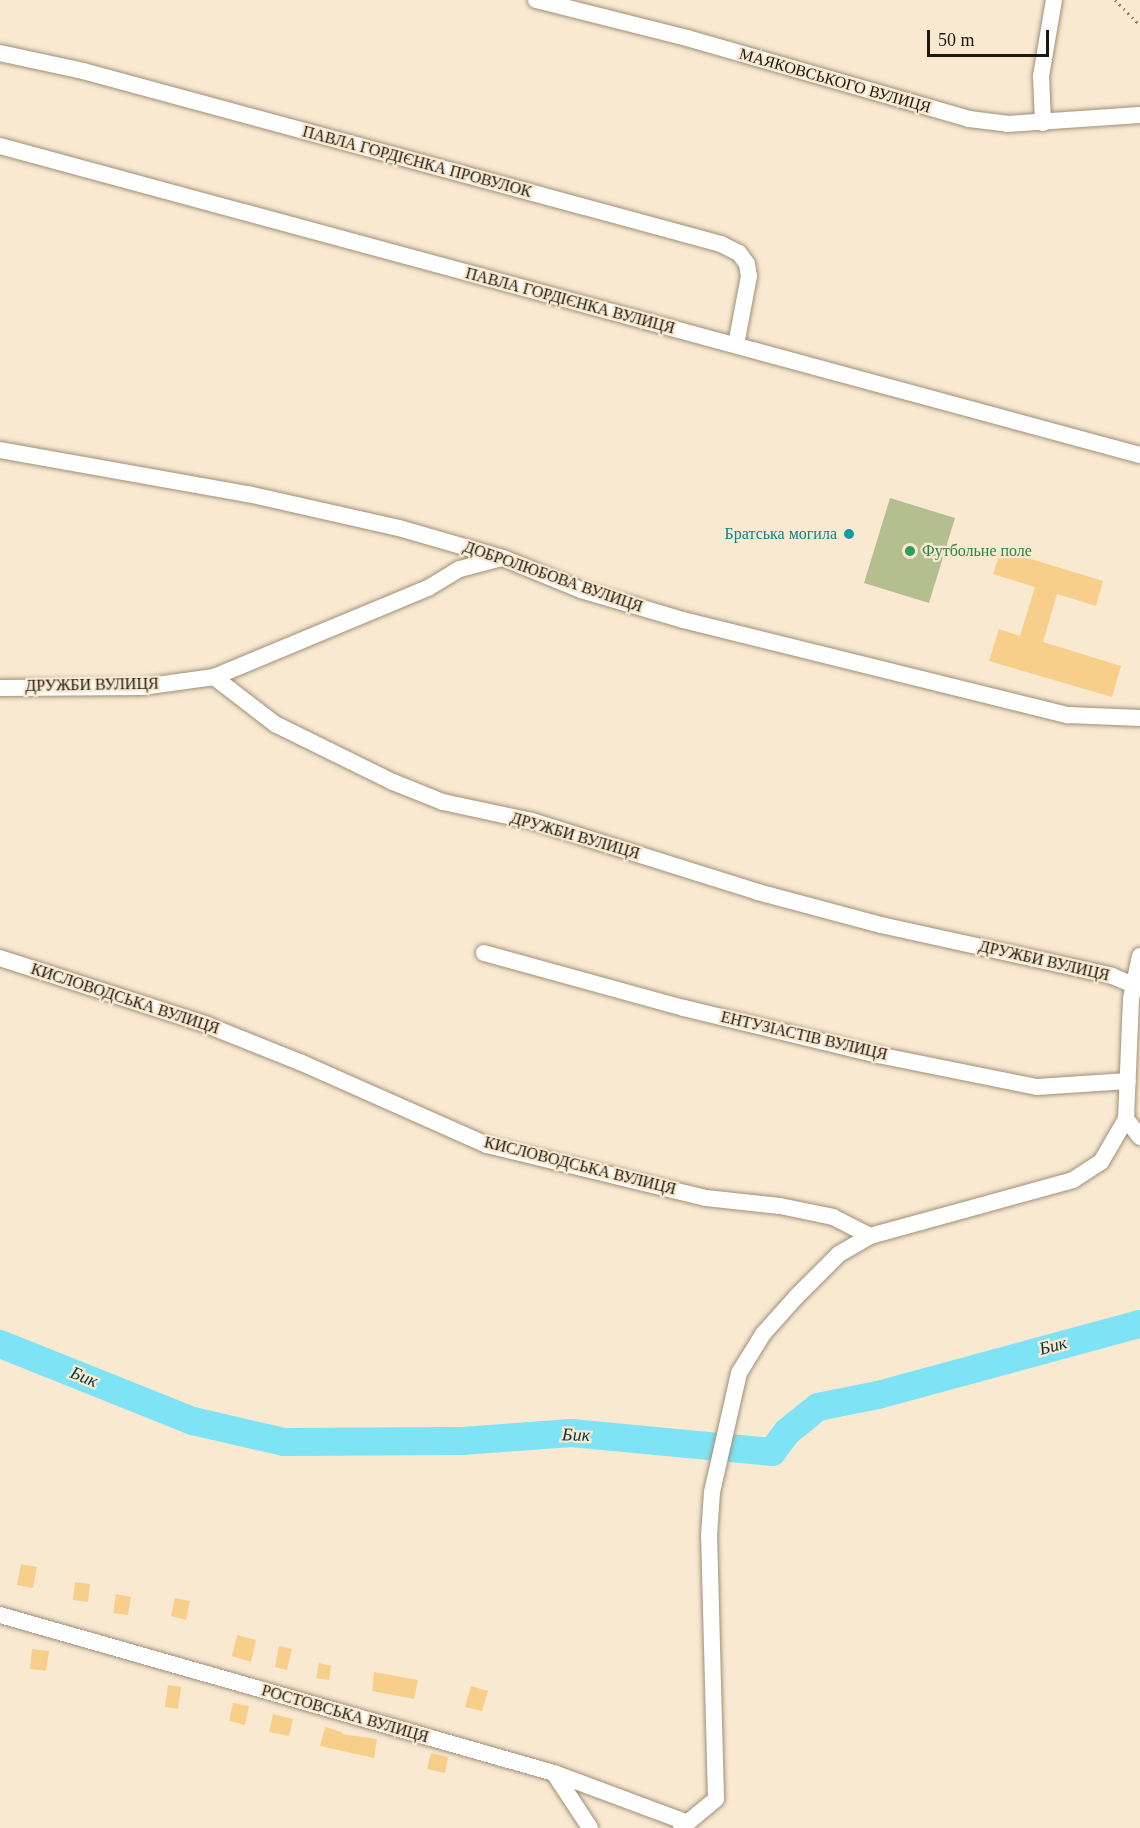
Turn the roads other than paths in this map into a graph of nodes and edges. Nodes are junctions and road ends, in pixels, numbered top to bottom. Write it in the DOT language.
graph roads {
  1 [pos="536,0"];
  2 [pos="1054,0"];
  3 [pos="0,53"];
  4 [pos="1140,115"];
  5 [pos="1044,123"];
  6 [pos="0,146"];
  7 [pos="736,345"];
  8 [pos="0,450"];
  9 [pos="1140,455"];
  10 [pos="503,558"];
  11 [pos="214,677"];
  12 [pos="0,688"];
  13 [pos="1140,718"];
  14 [pos="484,953"];
  15 [pos="1140,956"];
  16 [pos="0,958"];
  17 [pos="1133,985"];
  18 [pos="1128,1081"];
  19 [pos="1126,1119"];
  20 [pos="1140,1137"];
  21 [pos="870,1236"];
  22 [pos="0,1616"];
  23 [pos="554,1773"];
  24 [pos="684,1825"];
  25 [pos="590,1828"];
  1 -- 5 [label="street, МАЯКОВСЬКОГО ВУЛИЦЯ"];
  2 -- 5 [label="street"];
  3 -- 7 [label="street, ПАВЛА ГОРДІЄНКА ПРОВУЛОК"];
  4 -- 5 [label="street, МАЯКОВСЬКОГО ВУЛИЦЯ"];
  6 -- 7 [label="street, ПАВЛА ГОРДІЄНКА ВУЛИЦЯ"];
  7 -- 9 [label="street, ПАВЛА ГОРДІЄНКА ВУЛИЦЯ"];
  8 -- 10 [label="street, ДОБРОЛЮБОВА ВУЛИЦЯ"];
  10 -- 11 [label="street"];
  10 -- 13 [label="street, ДОБРОЛЮБОВА ВУЛИЦЯ"];
  11 -- 12 [label="street, ДРУЖБИ ВУЛИЦЯ"];
  11 -- 17 [label="street, ДРУЖБИ ВУЛИЦЯ"];
  14 -- 18 [label="street, ЕНТУЗІАСТІВ ВУЛИЦЯ"];
  15 -- 17 [label="street"];
  16 -- 21 [label="street, КИСЛОВОДСЬКА ВУЛИЦЯ"];
  17 -- 18 [label="street"];
  18 -- 19 [label="street"];
  19 -- 20 [label="street"];
  19 -- 21 [label="street"];
  21 -- 24 [label="street"];
  22 -- 23 [label="street, РОСТОВСЬКА ВУЛИЦЯ"];
  23 -- 24 [label="street, РОСТОВСЬКА ВУЛИЦЯ"];
  23 -- 25 [label="street"];
}
